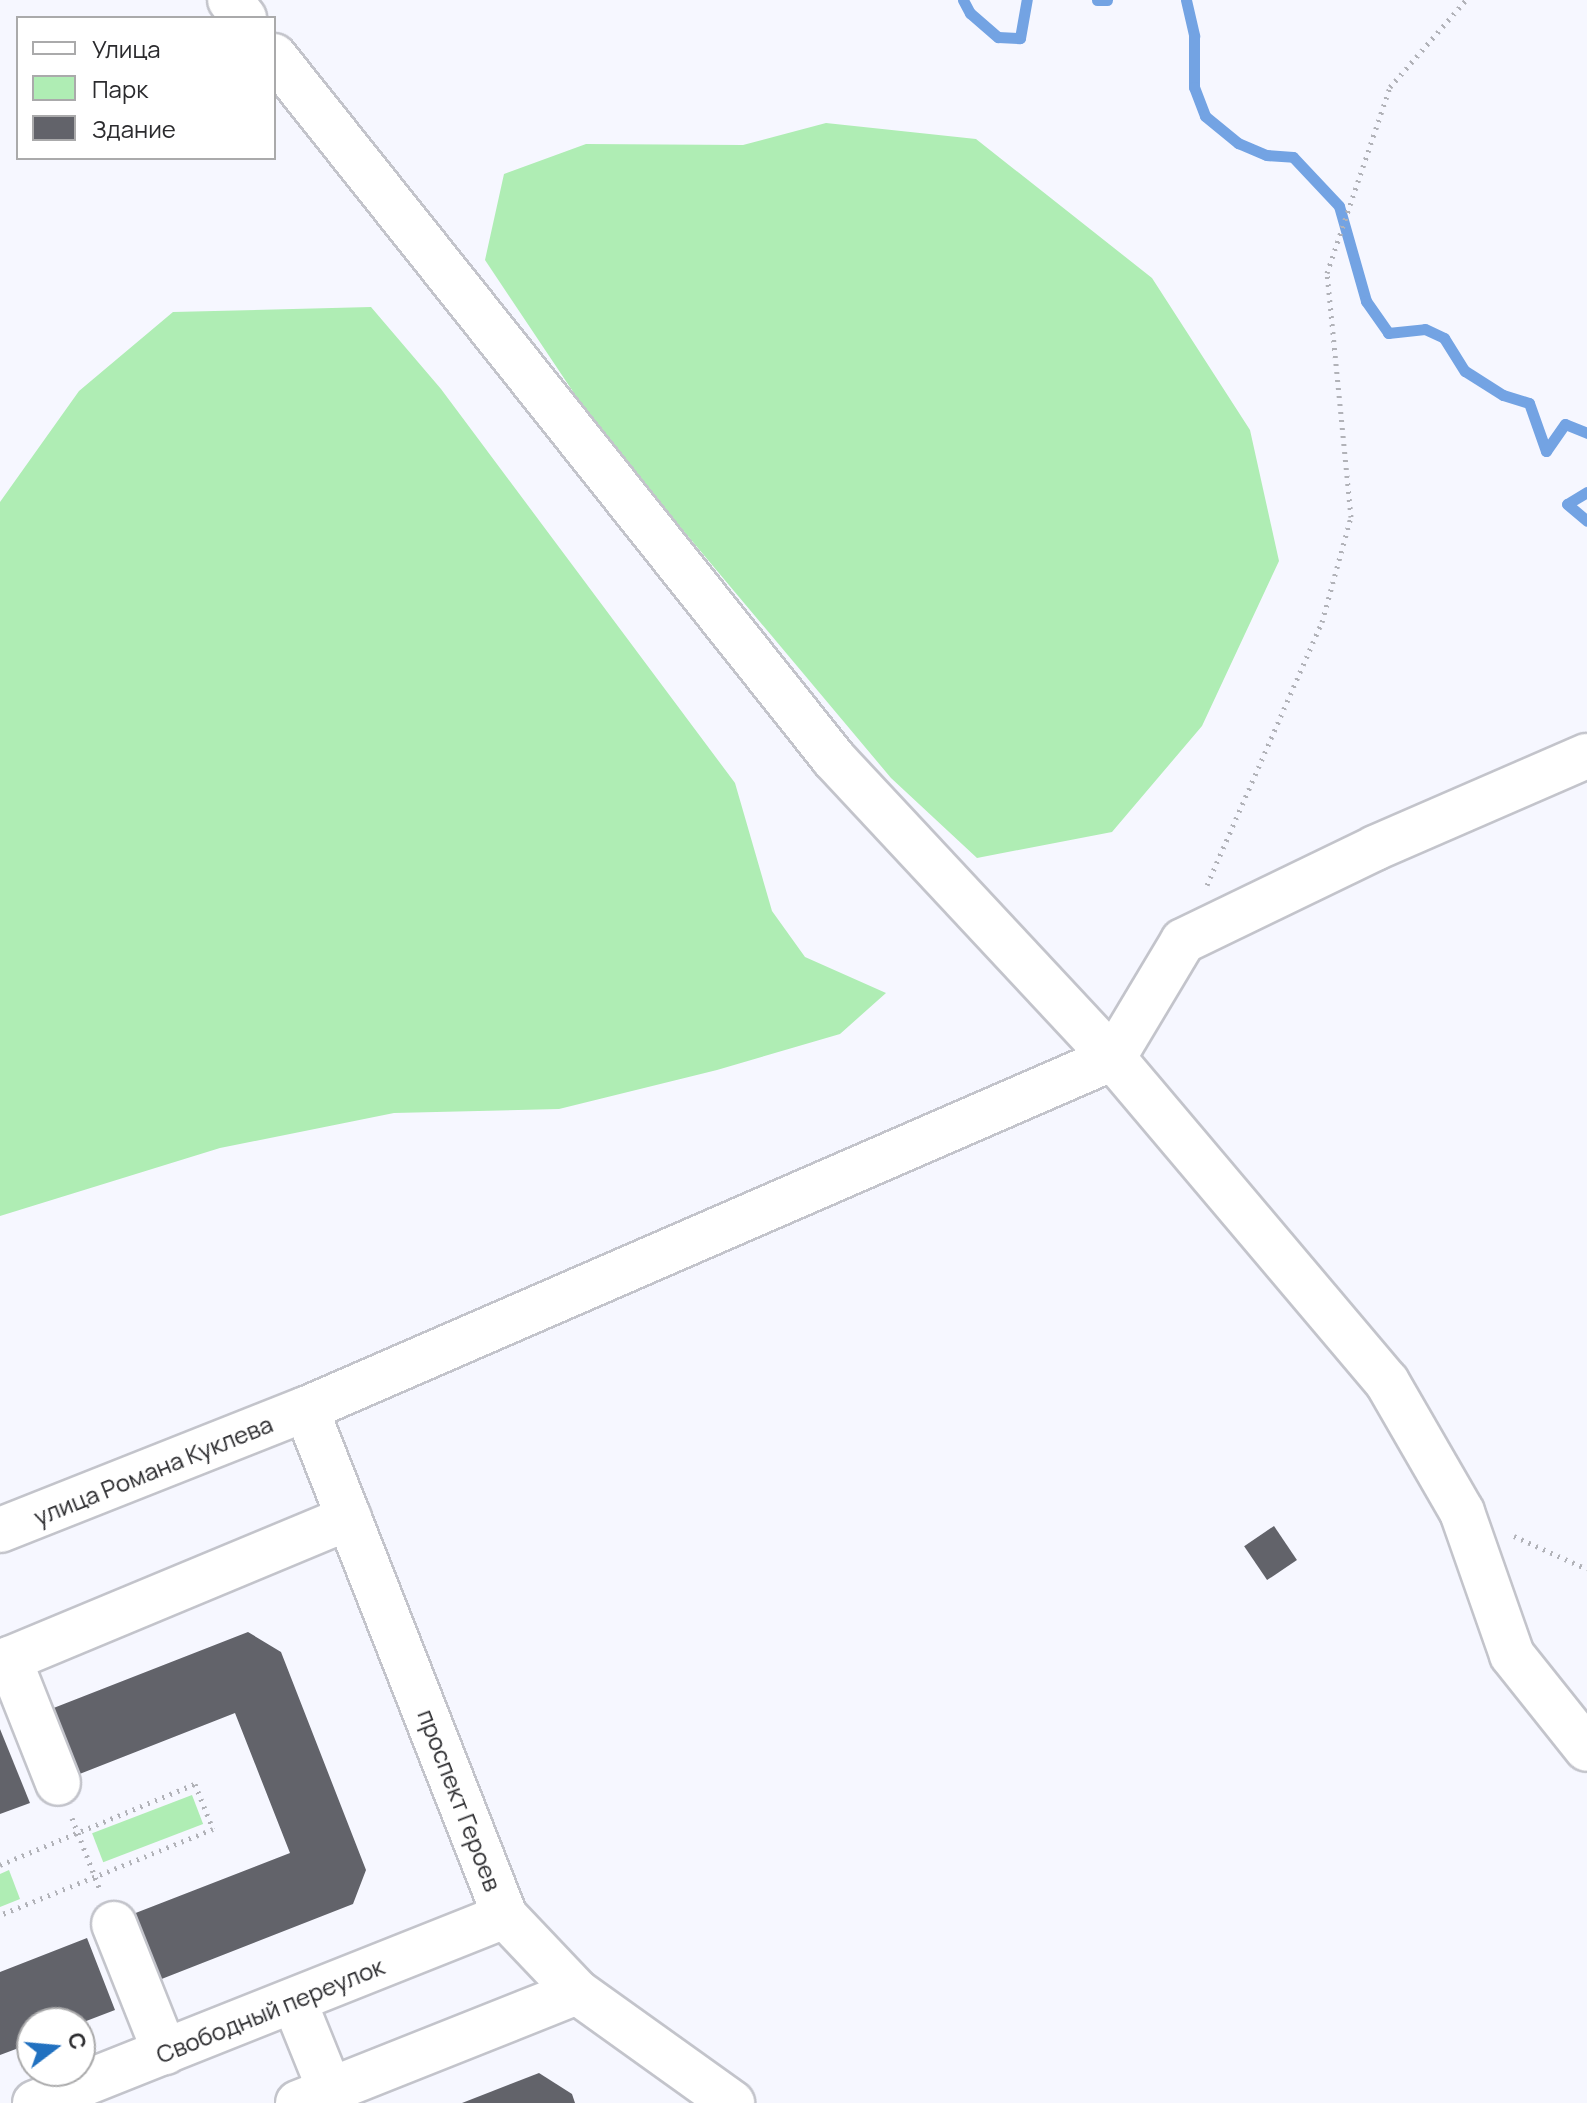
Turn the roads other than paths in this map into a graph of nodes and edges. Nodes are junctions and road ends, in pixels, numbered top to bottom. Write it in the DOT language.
graph roads {
  1 [pos="230,0"];
  2 [pos="242,16"];
  3 [pos="276,59"];
  4 [pos="1587,756"];
  5 [pos="1113,1058"];
  6 [pos="306,1409"];
  7 [pos="349,1518"];
  8 [pos="0,1530"];
  9 [pos="4,1661"];
  10 [pos="1587,1749"];
  11 [pos="58,1783"];
  12 [pos="505,1916"];
  13 [pos="114,1924"];
  14 [pos="577,1992"];
  15 [pos="294,2001"];
  16 [pos="165,2052"];
  17 [pos="56,2099"];
  18 [pos="307,2100"];
  19 [pos="732,2103"];
  1 -- 2 [label="street"];
  3 -- 5 [label="street"];
  4 -- 5 [label="street"];
  5 -- 6 [label="street, улица Романа Куклева"];
  5 -- 10 [label="street"];
  6 -- 7 [label="street, проспект Героев"];
  6 -- 8 [label="street, улица Романа Куклева"];
  7 -- 9 [label="street"];
  7 -- 12 [label="street, проспект Героев"];
  9 -- 11 [label="street"];
  12 -- 14 [label="street, проспект Героев"];
  12 -- 15 [label="street, Свободный переулок"];
  13 -- 16 [label="street"];
  14 -- 18 [label="street"];
  14 -- 19 [label="street, проспект Героев"];
  15 -- 16 [label="street, Свободный переулок"];
  15 -- 18 [label="street"];
  16 -- 17 [label="street, Свободный переулок"];
}
